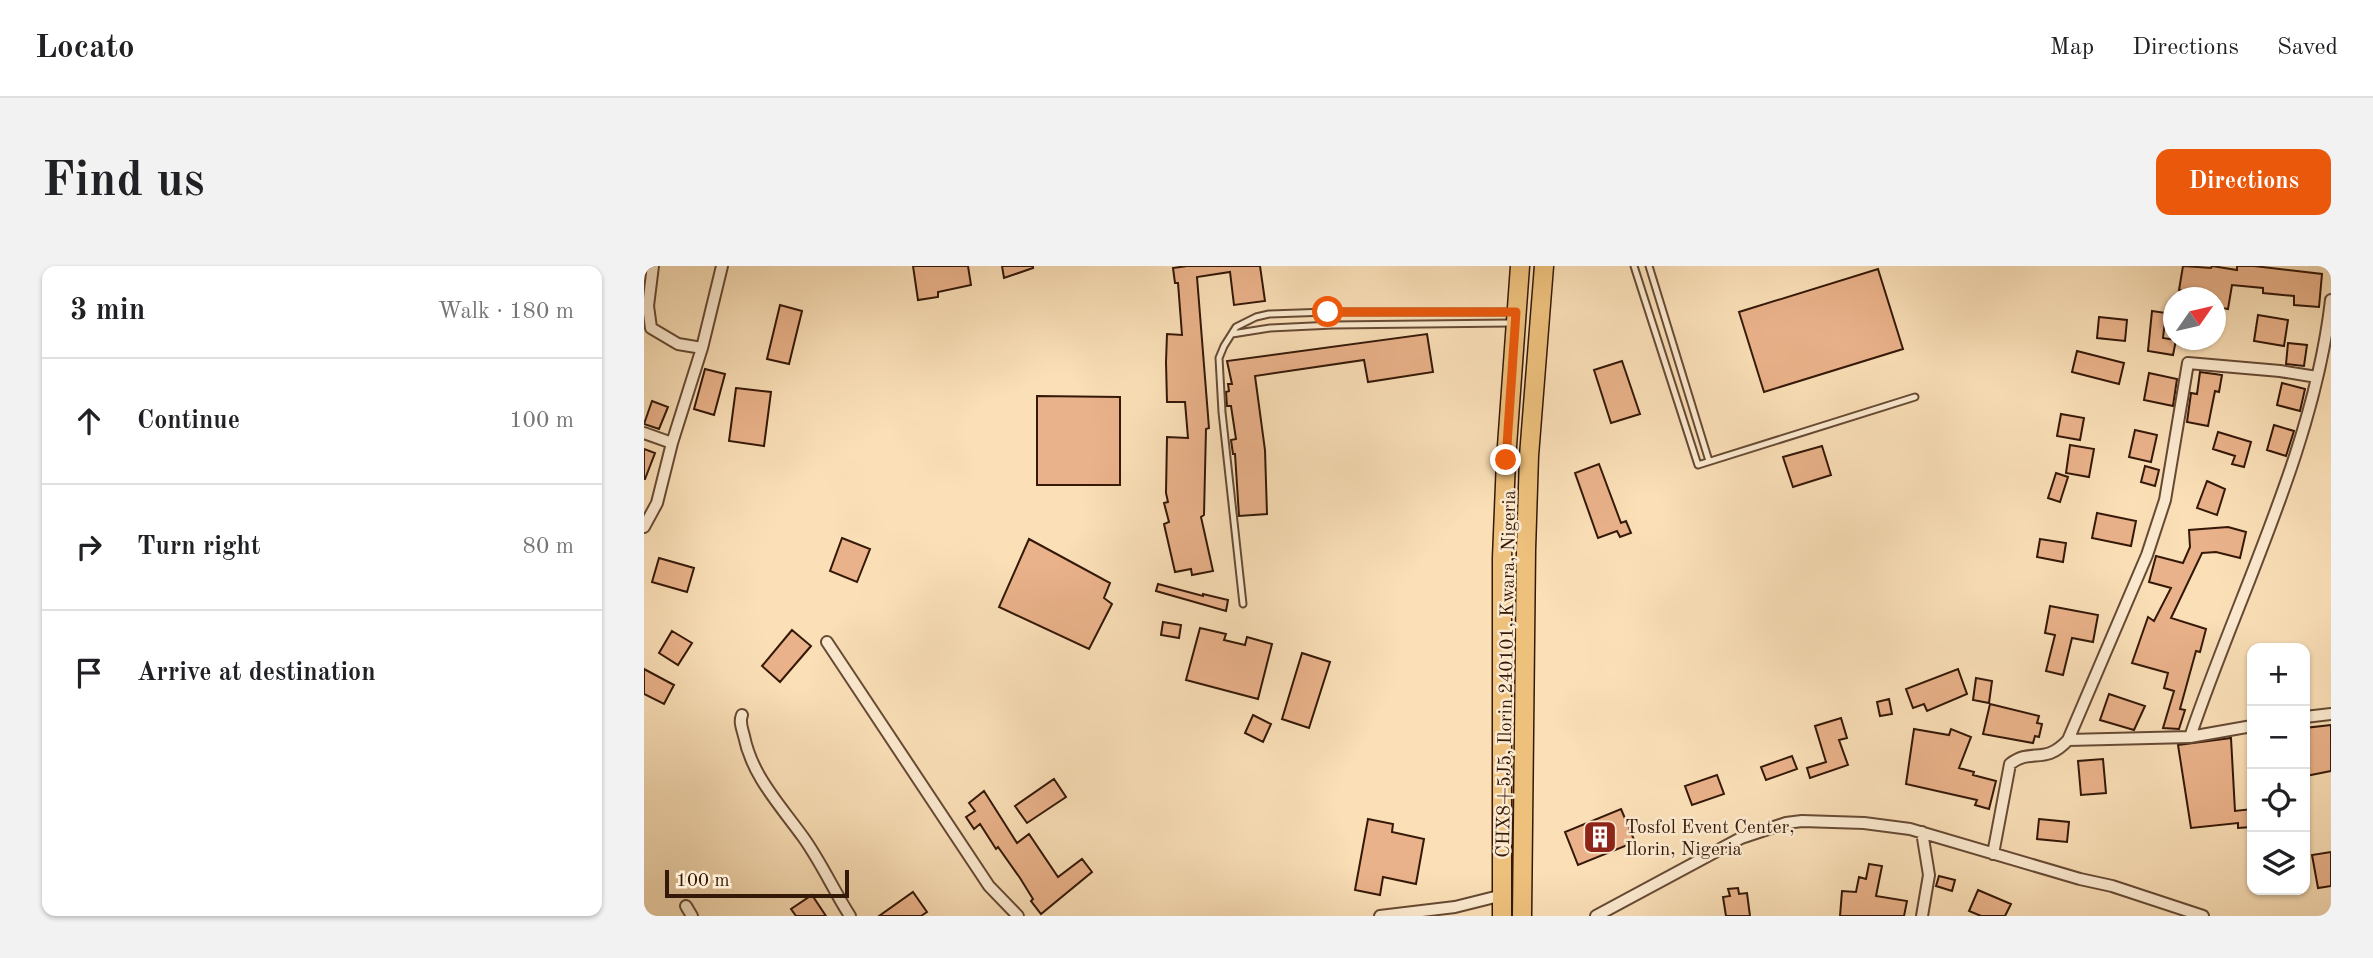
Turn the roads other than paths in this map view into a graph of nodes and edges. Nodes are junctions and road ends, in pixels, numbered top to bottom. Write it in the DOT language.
graph roads {
  1 [pos="653,266"];
  2 [pos="722,266"];
  3 [pos="1520,266"];
  4 [pos="1544,266"];
  5 [pos="1634,266"];
  6 [pos="1649,266"];
  7 [pos="2331,300"];
  8 [pos="1515,317"];
  9 [pos="1232,334"];
  10 [pos="702,348"];
  11 [pos="2317,377"];
  12 [pos="1914,397"];
  13 [pos="644,433"];
  14 [pos="672,443"];
  15 [pos="1709,461"];
  16 [pos="644,527"];
  17 [pos="1243,604"];
  18 [pos="827,642"];
  19 [pos="2331,714"];
  20 [pos="742,715"];
  21 [pos="2310,716"];
  22 [pos="2247,727"];
  23 [pos="2190,737"];
  24 [pos="2068,740"];
  25 [pos="1922,832"];
  26 [pos="1993,854"];
  27 [pos="1503,895"];
  28 [pos="850,916"];
  29 [pos="1018,916"];
  30 [pos="1380,916"];
  31 [pos="1502,916"];
  32 [pos="1522,916"];
  33 [pos="1596,916"];
  34 [pos="1922,916"];
  35 [pos="2203,916"];
  1 -- 10 [label="street"];
  2 -- 10 [label="street"];
  3 -- 8 [label="main road, CHX8+5J5, Ilorin 240101, Kwara, Nigeria"];
  4 -- 32 [label="main road, CHX8+5J5, Ilorin 240101, Kwara, Nigeria"];
  5 -- 15 [label="lane"];
  6 -- 15 [label="lane"];
  7 -- 11 [label="street"];
  8 -- 9 [label="lane"];
  8 -- 9 [label="lane"];
  8 -- 27 [label="main road, CHX8+5J5, Ilorin 240101, Kwara, Nigeria"];
  9 -- 17 [label="lane"];
  10 -- 14 [label="street"];
  11 -- 23 [label="street"];
  11 -- 24 [label="street"];
  12 -- 15 [label="lane"];
  13 -- 14 [label="street"];
  14 -- 16 [label="street"];
  18 -- 29 [label="street"];
  19 -- 21 [label="street"];
  20 -- 28 [label="street"];
  22 -- 23 [label="street"];
  23 -- 24 [label="street"];
  24 -- 26 [label="street"];
  25 -- 26 [label="street"];
  25 -- 33 [label="street"];
  25 -- 34 [label="street"];
  26 -- 35 [label="street"];
  27 -- 30 [label="street"];
  27 -- 31 [label="main road, CHX8+5J5, Ilorin 240101, Kwara, Nigeria"];
}
